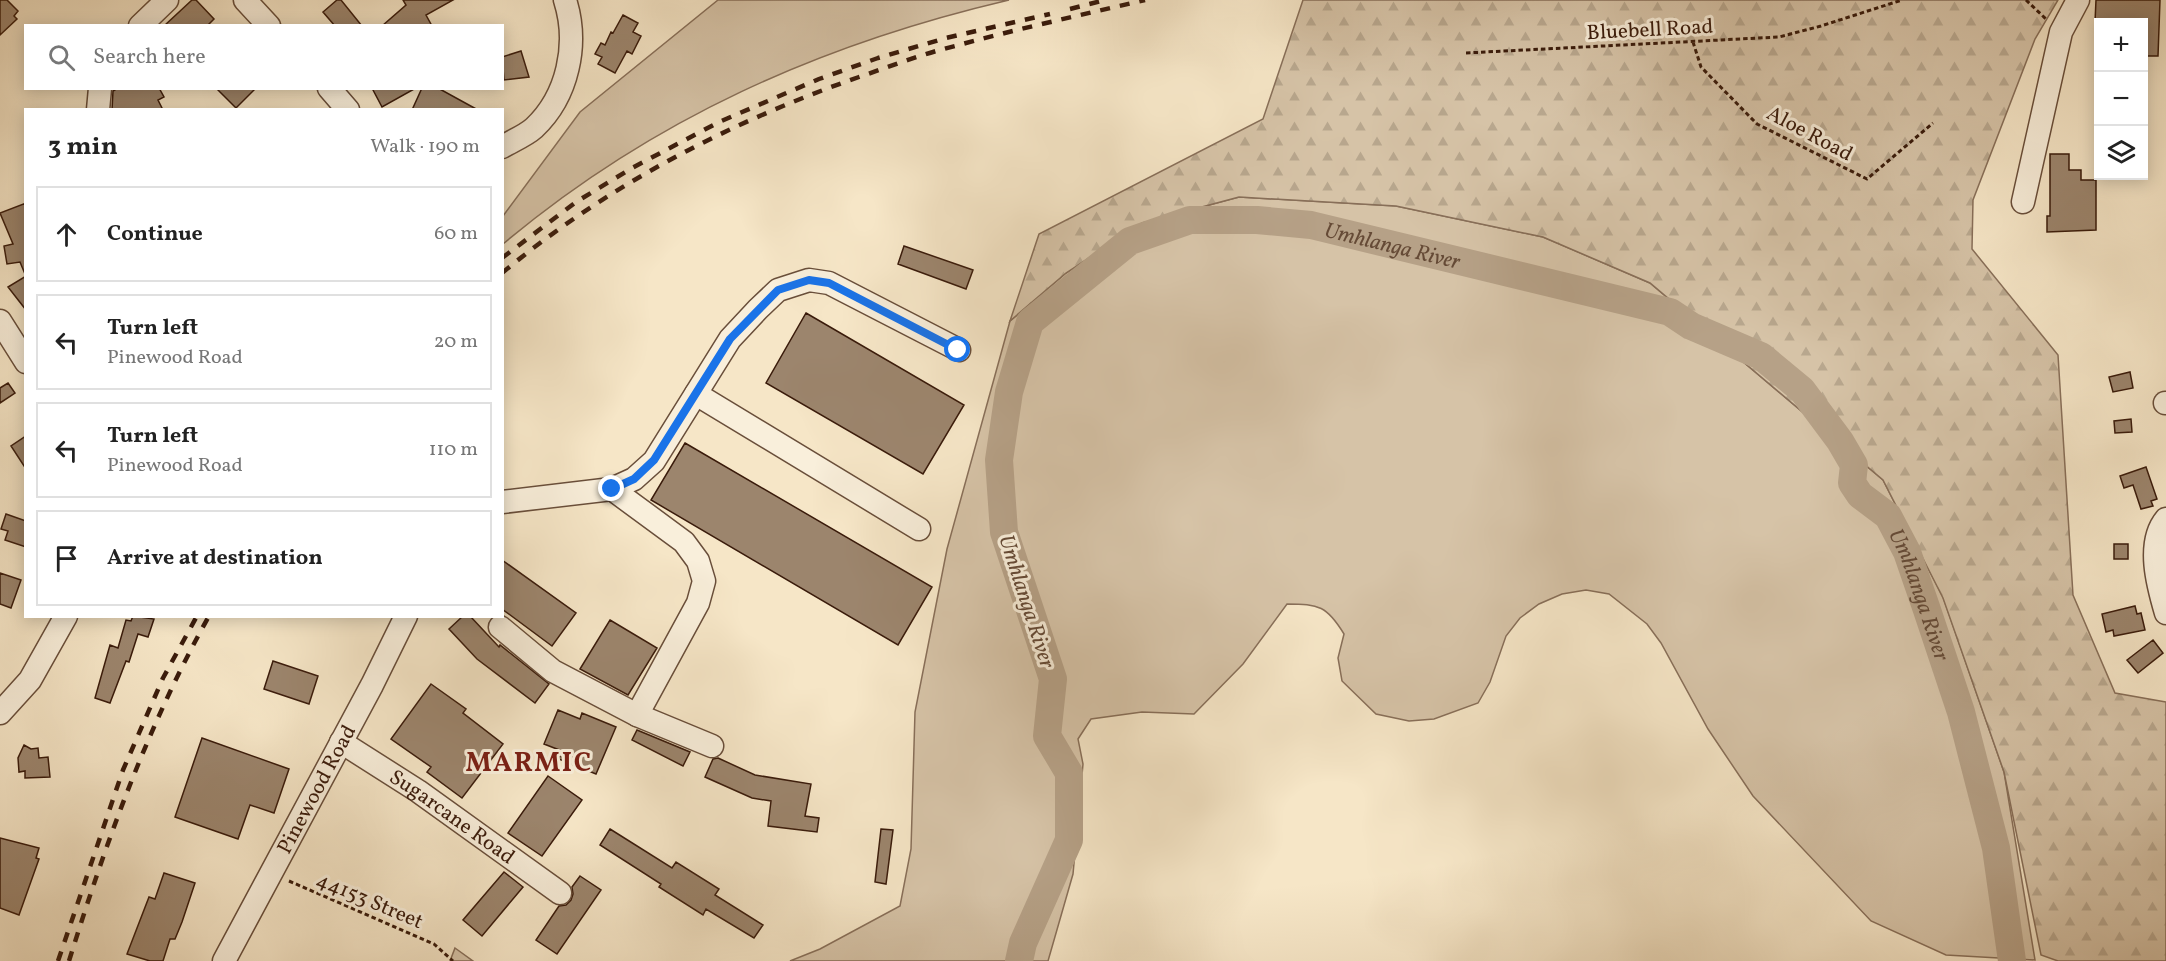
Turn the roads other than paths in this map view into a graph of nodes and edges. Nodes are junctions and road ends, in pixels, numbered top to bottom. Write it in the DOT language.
graph roads {
  1 [pos="167,0"];
  2 [pos="245,0"];
  3 [pos="2078,0"];
  4 [pos="573,3"];
  5 [pos="142,24"];
  6 [pos="267,24"];
  7 [pos="100,90"];
  8 [pos="330,90"];
  9 [pos="98,108"];
  10 [pos="346,108"];
  11 [pos="504,146"];
  12 [pos="2023,202"];
  13 [pos="0,321"];
  14 [pos="958,350"];
  15 [pos="24,359"];
  16 [pos="696,394"];
  17 [pos="612,489"];
  18 [pos="504,502"];
  19 [pos="2166,519"];
  20 [pos="919,529"];
  21 [pos="2166,613"];
  22 [pos="65,618"];
  23 [pos="405,618"];
  24 [pos="500,627"];
  25 [pos="0,713"];
  26 [pos="637,715"];
  27 [pos="342,742"];
  28 [pos="712,746"];
  29 [pos="560,893"];
  30 [pos="224,961"];
  1 -- 5 [label="street"];
  2 -- 6 [label="street"];
  3 -- 12 [label="street"];
  4 -- 11 [label="street"];
  7 -- 9 [label="street"];
  8 -- 10 [label="street"];
  13 -- 15 [label="street"];
  14 -- 16 [label="street"];
  16 -- 17 [label="street"];
  16 -- 20 [label="street"];
  17 -- 18 [label="street"];
  17 -- 26 [label="street"];
  19 -- 21 [label="street"];
  22 -- 25 [label="street"];
  23 -- 27 [label="street, Pinewood Road"];
  24 -- 26 [label="street"];
  26 -- 28 [label="street"];
  27 -- 29 [label="street, Sugarcane Road"];
  27 -- 30 [label="street, Pinewood Road"];
}
